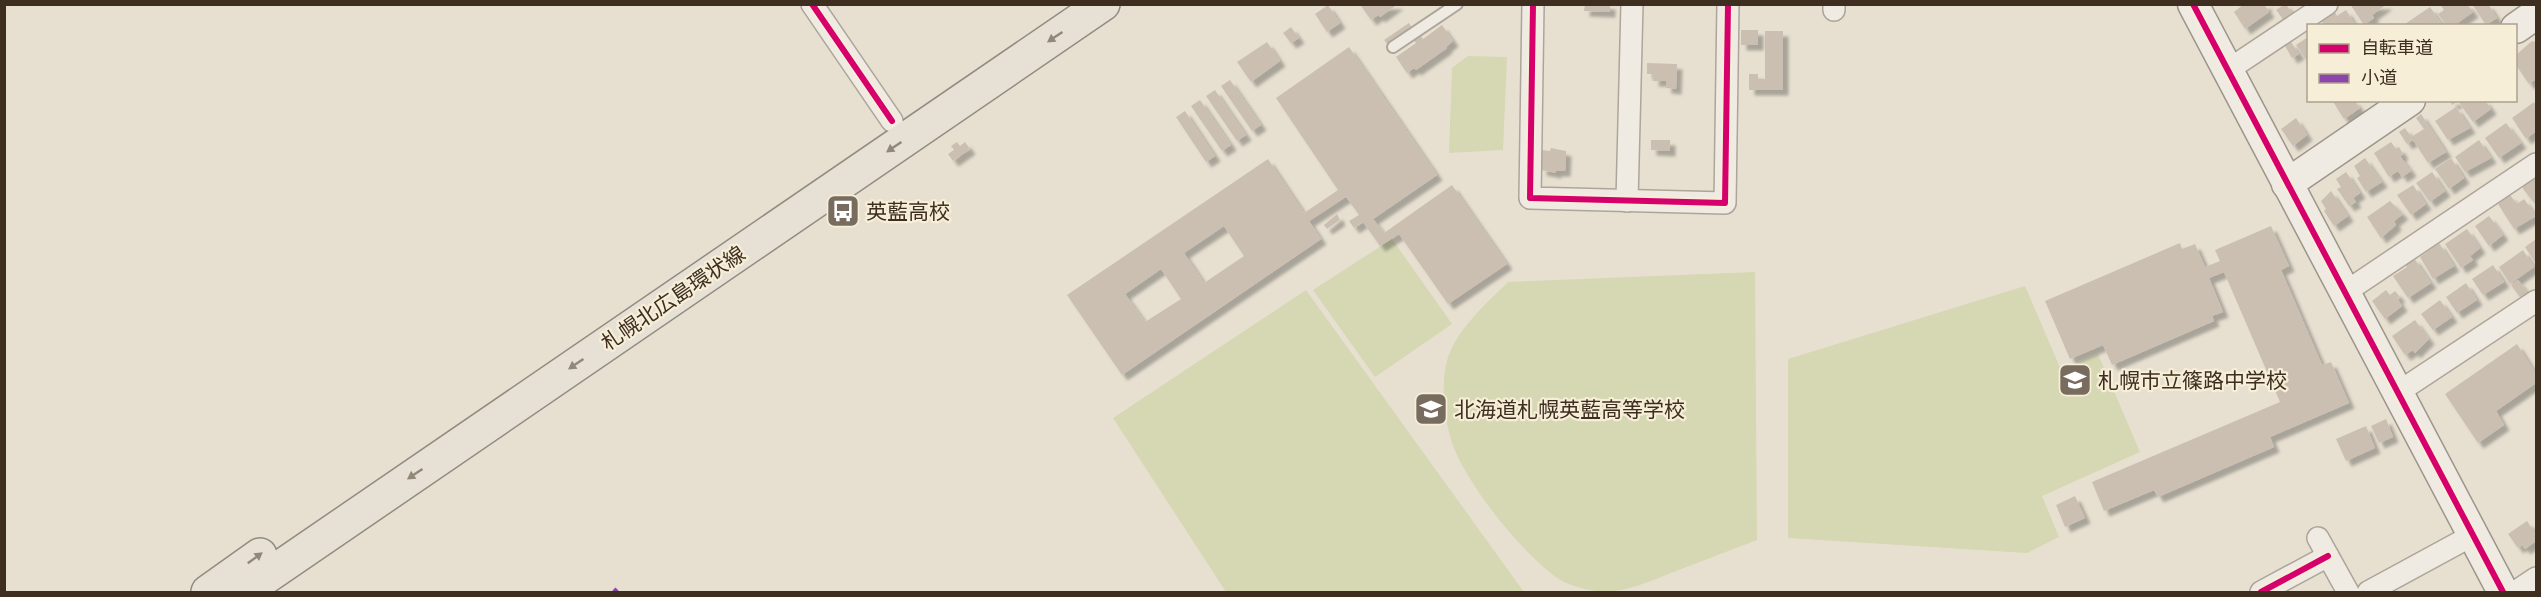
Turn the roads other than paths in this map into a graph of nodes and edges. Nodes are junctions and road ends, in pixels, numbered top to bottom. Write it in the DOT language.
graph roads {
  1 [pos="812,4"];
  2 [pos="1063,4"];
  3 [pos="1103,4"];
  4 [pos="1533,4"];
  5 [pos="1632,4"];
  6 [pos="1728,4"];
  7 [pos="2193,4"];
  8 [pos="2327,4"];
  9 [pos="1449,7"];
  10 [pos="1393,47"];
  11 [pos="2228,70"];
  12 [pos="2407,102"];
  13 [pos="892,121"];
  14 [pos="2536,164"];
  15 [pos="2287,184"];
  16 [pos="1627,201"];
  17 [pos="2344,293"];
  18 [pos="2536,301"];
  19 [pos="2397,393"];
  20 [pos="2473,535"];
  21 [pos="2536,578"];
  22 [pos="208,592"];
  23 [pos="244,592"];
  24 [pos="2261,592"];
  25 [pos="2348,592"];
  26 [pos="2368,592"];
  27 [pos="2503,592"];
  28 [pos="2515,592"];
  1 -- 13 [label="street"];
  2 -- 13 [label="main road, 札幌北広島環状線"];
  3 -- 23 [label="main road, 札幌北広島環状線, one-way"];
  4 -- 16 [label="street"];
  5 -- 16 [label="street"];
  6 -- 16 [label="street"];
  7 -- 11 [label="street"];
  8 -- 11 [label="street"];
  9 -- 10 [label="lane"];
  11 -- 15 [label="street"];
  12 -- 15 [label="street"];
  22 -- 13 [label="main road, 札幌北広島環状線, one-way"];
  14 -- 17 [label="street"];
  15 -- 17 [label="street"];
  17 -- 19 [label="street"];
  18 -- 19 [label="street"];
  19 -- 20 [label="street"];
  20 -- 26 [label="street"];
  20 -- 27 [label="street"];
  21 -- 28 [label="street"];
  24 -- 25 [label="street"];
}
